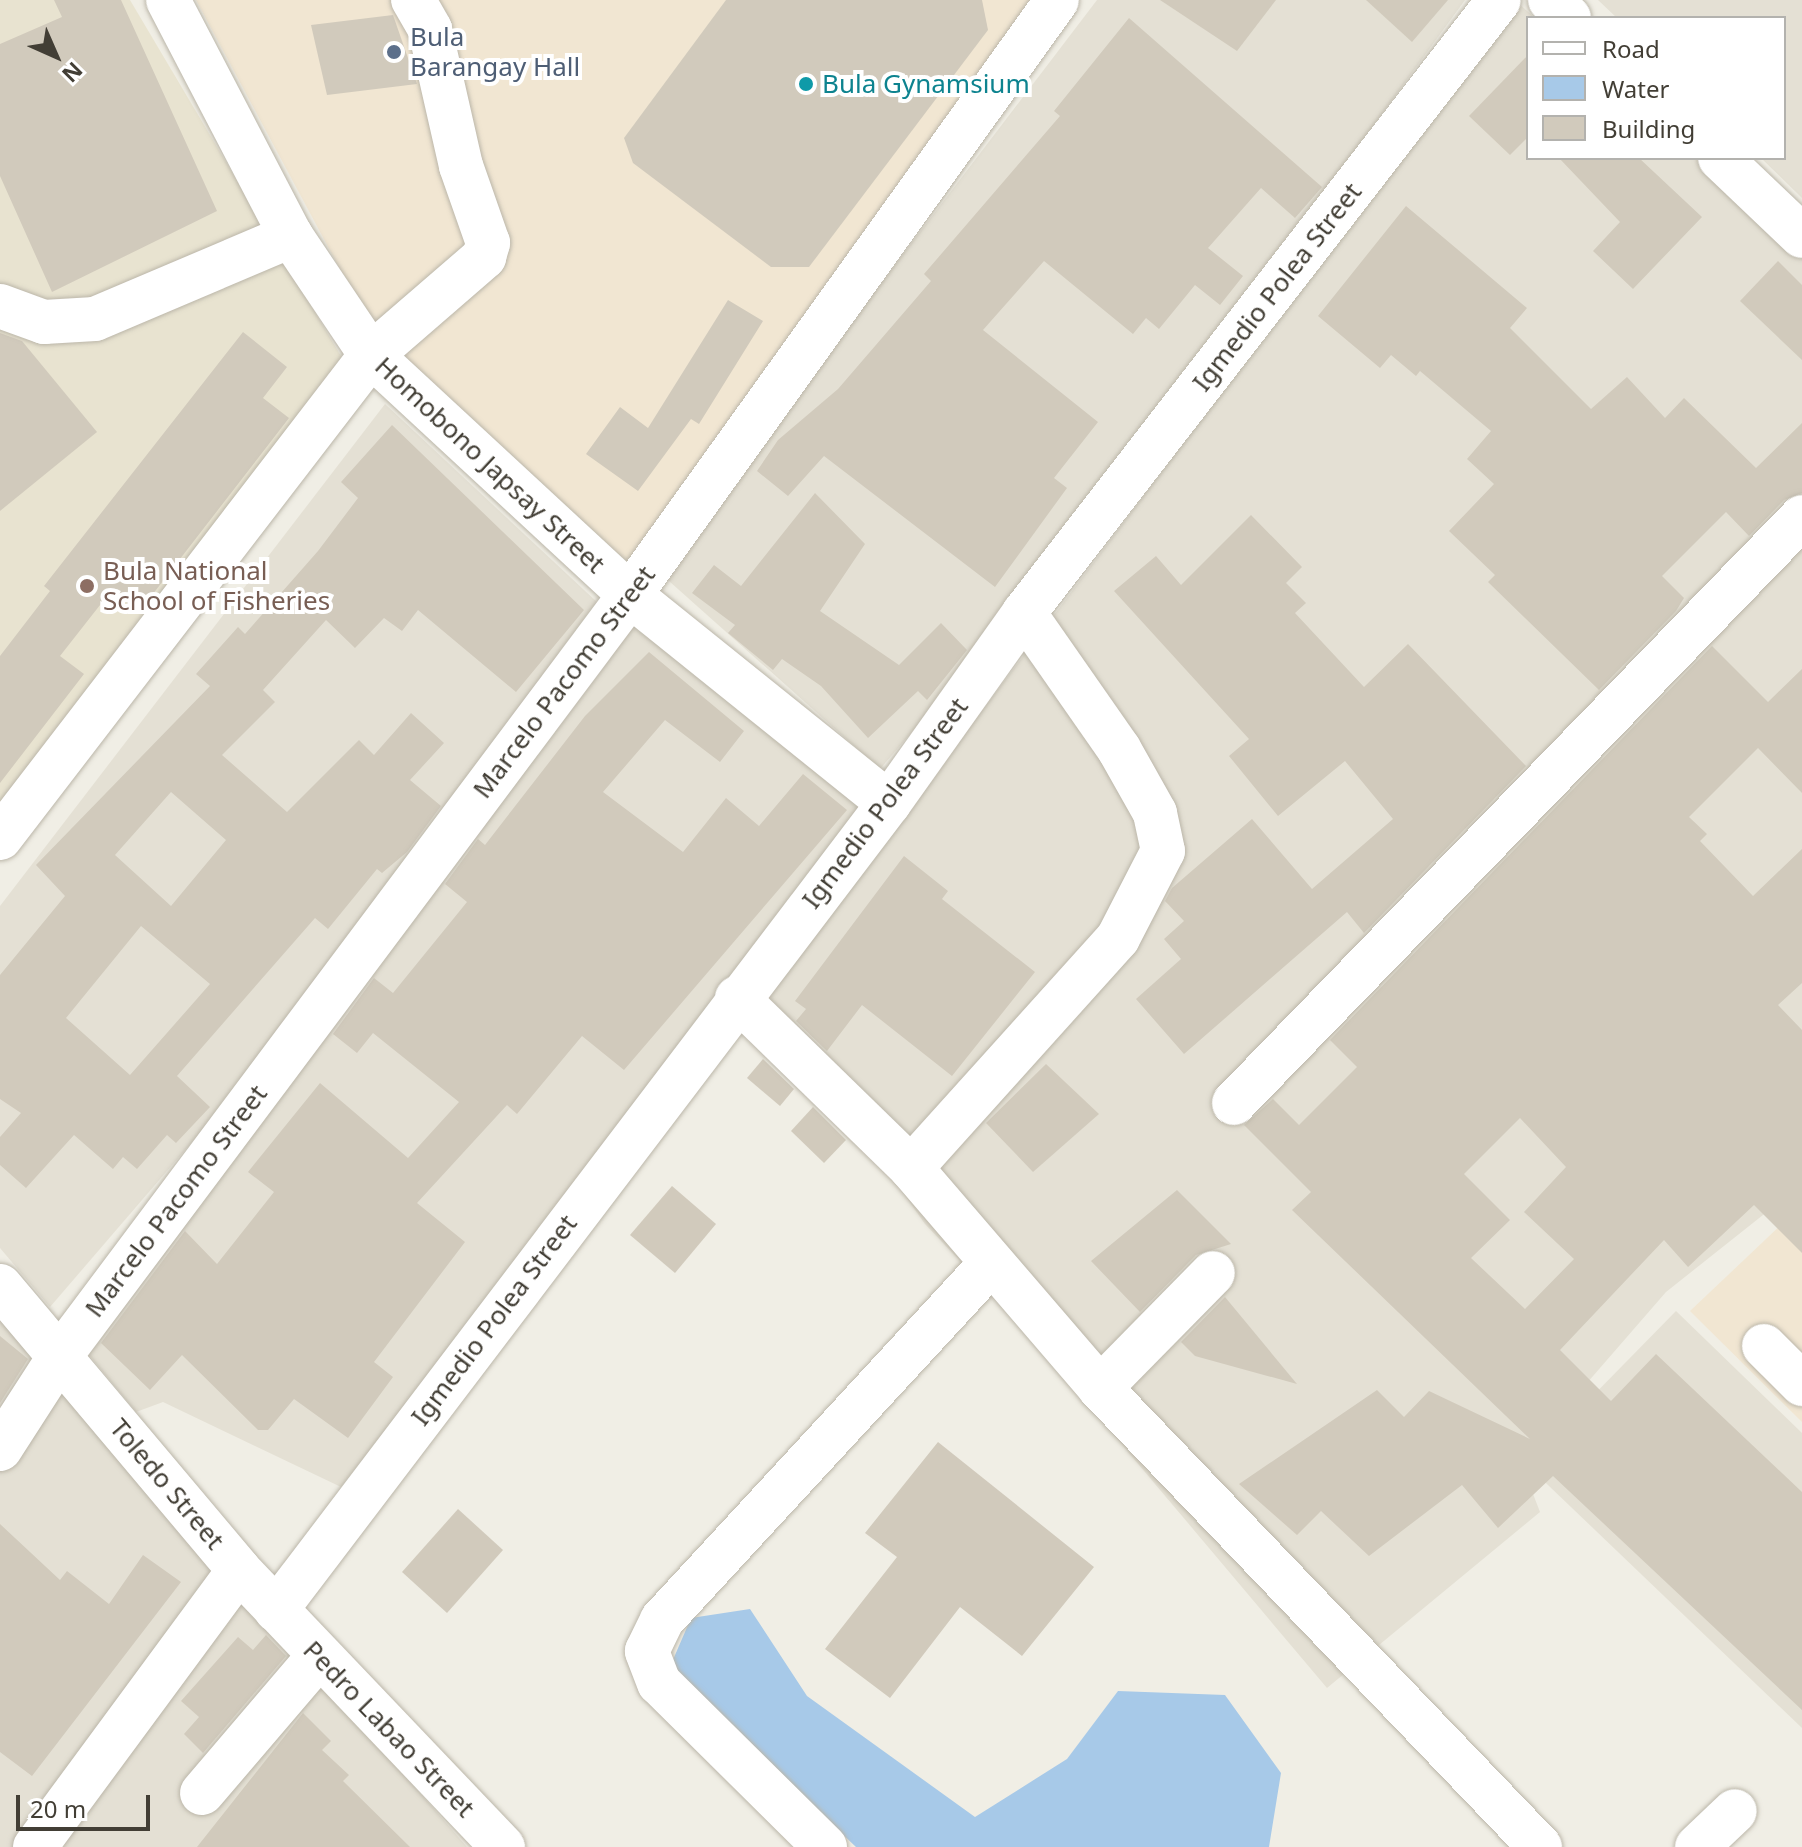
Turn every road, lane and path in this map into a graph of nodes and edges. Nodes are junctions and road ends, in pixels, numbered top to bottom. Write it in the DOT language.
graph roads {
  1 [pos="168,0"];
  2 [pos="413,0"];
  3 [pos="1057,0"];
  4 [pos="1499,0"];
  5 [pos="1550,0"];
  6 [pos="1567,16"];
  7 [pos="1722,160"];
  8 [pos="291,236"];
  9 [pos="1802,236"];
  10 [pos="0,306"];
  11 [pos="371,355"];
  12 [pos="1802,517"];
  13 [pos="630,595"];
  14 [pos="1024,613"];
  15 [pos="889,803"];
  16 [pos="0,838"];
  17 [pos="737,998"];
  18 [pos="1234,1103"];
  19 [pos="911,1168"];
  20 [pos="989,1266"];
  21 [pos="1213,1273"];
  22 [pos="0,1286"];
  23 [pos="1764,1346"];
  24 [pos="60,1356"];
  25 [pos="1802,1384"];
  26 [pos="1100,1388"];
  27 [pos="0,1449"];
  28 [pos="239,1570"];
  29 [pos="276,1610"];
  30 [pos="319,1656"];
  31 [pos="202,1793"];
  32 [pos="1735,1811"];
  33 [pos="35,1847"];
  34 [pos="503,1847"];
  35 [pos="825,1847"];
  36 [pos="1540,1847"];
  37 [pos="1697,1847"];
  1 -- 8 [label="street, Homobono Japsay Street"];
  2 -- 11 [label="street"];
  3 -- 13 [label="street, Marcelo Pacomo Street"];
  4 -- 14 [label="street, Igmedio Polea Street"];
  5 -- 6 [label="street"];
  7 -- 9 [label="street"];
  8 -- 10 [label="street"];
  8 -- 11 [label="street, Homobono Japsay Street"];
  11 -- 13 [label="street, Homobono Japsay Street"];
  11 -- 16 [label="street"];
  12 -- 18 [label="street"];
  13 -- 15 [label="street, Homobono Japsay Street"];
  13 -- 24 [label="street, Marcelo Pacomo Street"];
  14 -- 15 [label="street, Igmedio Polea Street"];
  14 -- 19 [label="street"];
  15 -- 17 [label="street, Igmedio Polea Street"];
  17 -- 19 [label="street"];
  17 -- 29 [label="street, Igmedio Polea Street"];
  19 -- 20 [label="street"];
  20 -- 26 [label="street"];
  20 -- 35 [label="street"];
  21 -- 26 [label="street"];
  22 -- 24 [label="street, Toledo Street"];
  23 -- 25 [label="street"];
  24 -- 27 [label="street, Marcelo Pacomo Street"];
  24 -- 28 [label="street, Toledo Street"];
  26 -- 36 [label="street"];
  28 -- 29 [label="street, Toledo Street"];
  28 -- 33 [label="street"];
  29 -- 30 [label="street, Pedro Labao Street"];
  30 -- 31 [label="street"];
  30 -- 34 [label="street, Pedro Labao Street"];
  32 -- 37 [label="street"];
}
